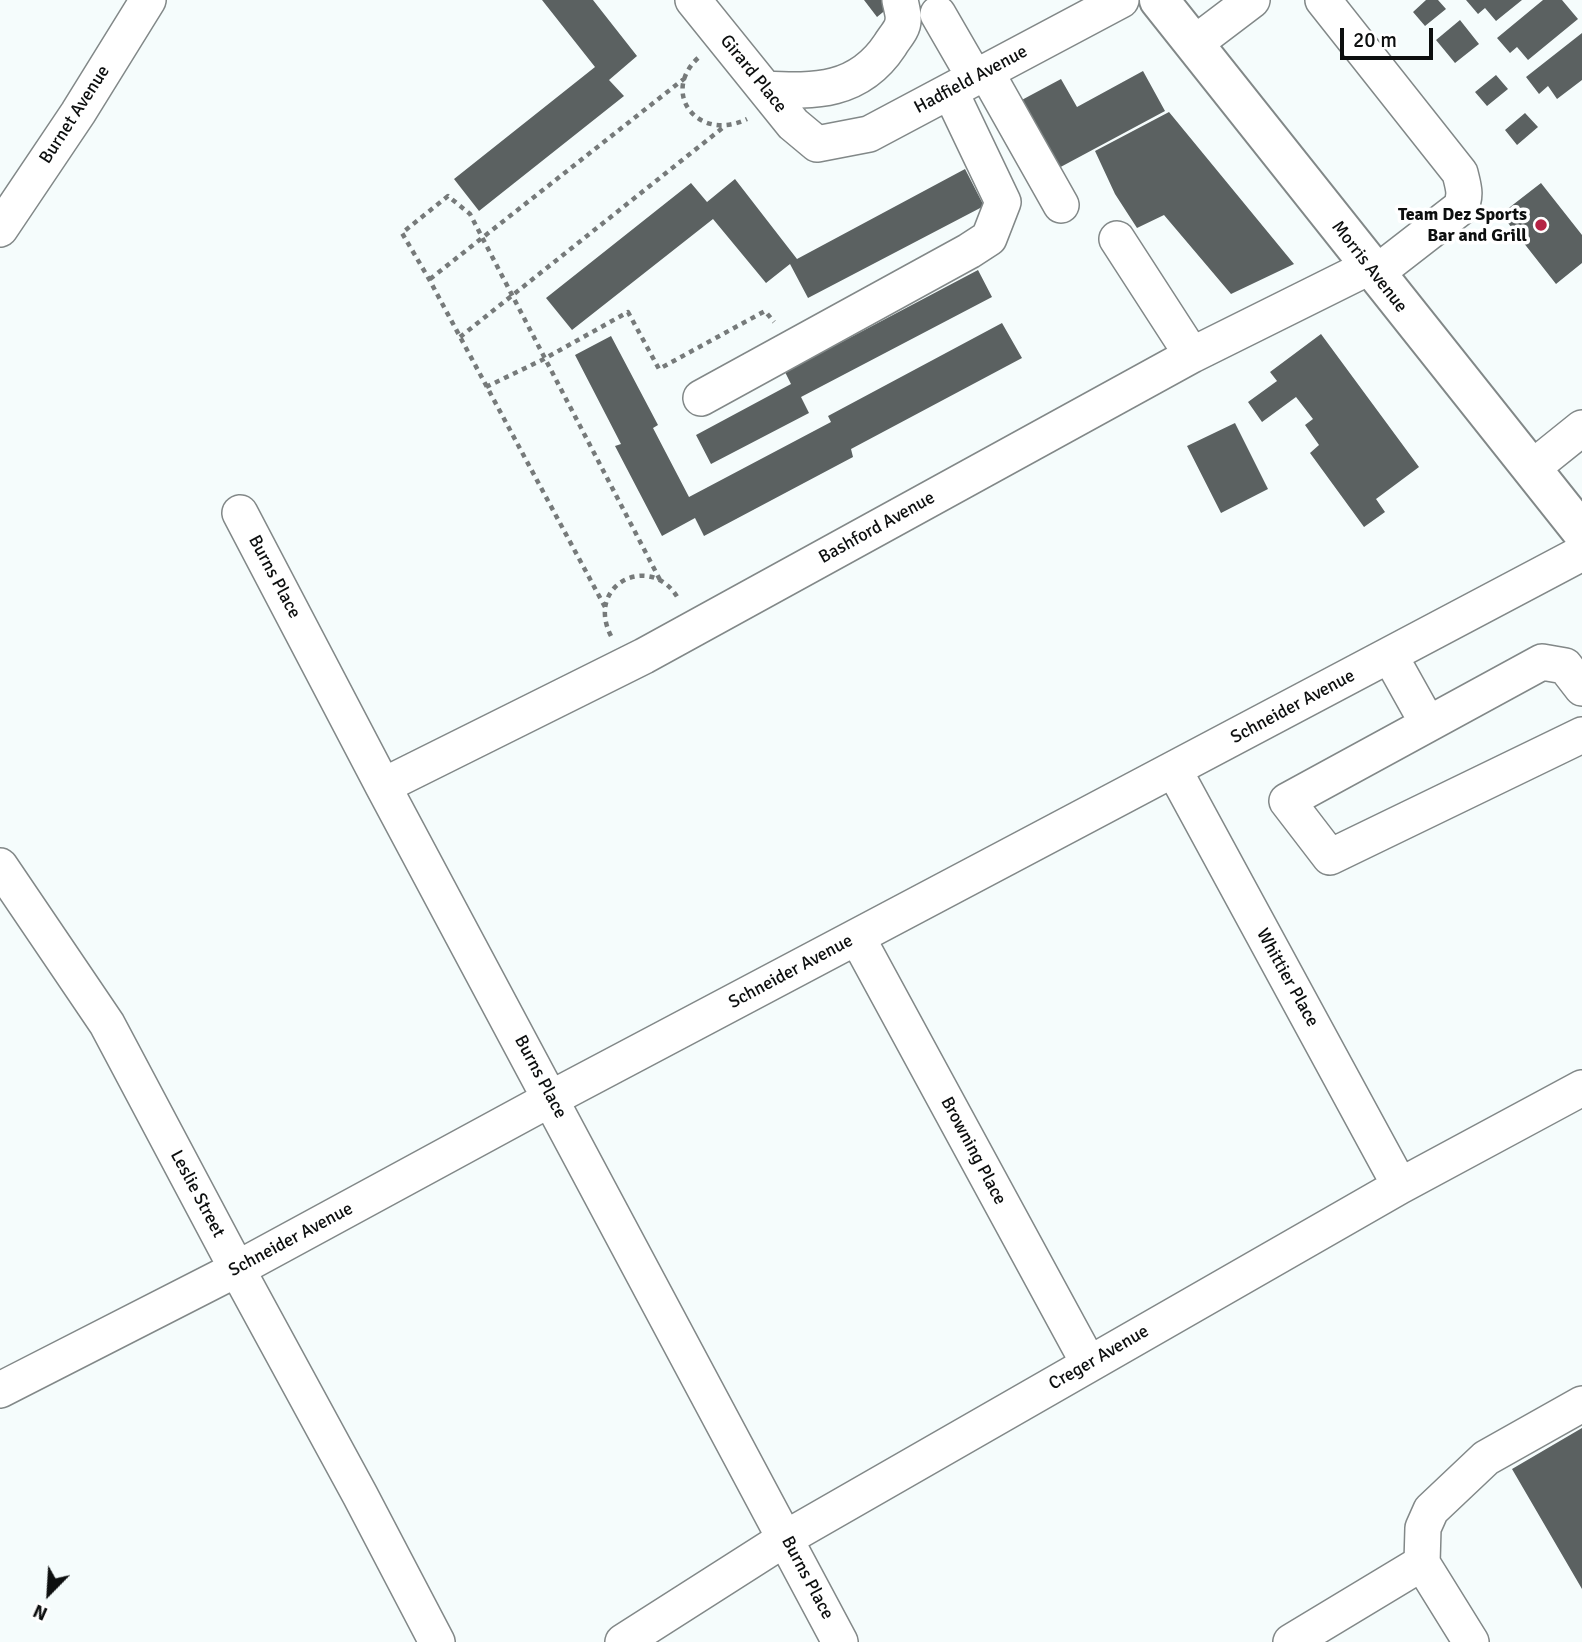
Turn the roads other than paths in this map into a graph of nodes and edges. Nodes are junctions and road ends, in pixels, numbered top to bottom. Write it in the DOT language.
graph roads {
  1 [pos="148,0"];
  2 [pos="693,0"];
  3 [pos="1121,0"];
  4 [pos="1159,0"];
  5 [pos="1252,0"];
  6 [pos="1323,0"];
  7 [pos="949,7"];
  8 [pos="902,11"];
  9 [pos="1194,44"];
  10 [pos="970,80"];
  11 [pos="769,94"];
  12 [pos="817,144"];
  13 [pos="1061,205"];
  14 [pos="2,218"];
  15 [pos="1118,239"];
  16 [pos="1372,270"];
  17 [pos="1192,355"];
  18 [pos="701,398"];
  19 [pos="1582,428"];
  20 [pos="1531,469"];
  21 [pos="240,513"];
  22 [pos="1582,532"];
  23 [pos="1582,553"];
  24 [pos="1390,656"];
  25 [pos="1582,688"];
  26 [pos="1428,724"];
  27 [pos="1582,735"];
  28 [pos="1174,770"];
  29 [pos="383,786"];
  30 [pos="0,866"];
  31 [pos="857,937"];
  32 [pos="1582,1088"];
  33 [pos="552,1098"];
  34 [pos="1400,1186"];
  35 [pos="237,1269"];
  36 [pos="1088,1364"];
  37 [pos="0,1390"];
  38 [pos="1582,1404"];
  39 [pos="786,1538"];
  40 [pos="1422,1563"];
  41 [pos="1457,1637"];
  42 [pos="437,1642"];
  43 [pos="624,1642"];
  44 [pos="840,1642"];
  45 [pos="1291,1642"];
  1 -- 14 [label="street, Burnet Avenue"];
  2 -- 11 [label="street, Girard Place"];
  3 -- 10 [label="street, Hadfield Avenue"];
  4 -- 9 [label="main road, Morris Avenue"];
  5 -- 9 [label="street"];
  6 -- 16 [label="street, Bashford Avenue"];
  7 -- 8 [label="street"];
  7 -- 10 [label="street"];
  8 -- 11 [label="street"];
  9 -- 16 [label="main road, Morris Avenue"];
  10 -- 12 [label="street, Hadfield Avenue"];
  10 -- 13 [label="street"];
  10 -- 18 [label="street"];
  11 -- 12 [label="street, Girard Place"];
  15 -- 17 [label="street"];
  16 -- 17 [label="street, Bashford Avenue"];
  16 -- 20 [label="main road, Morris Avenue"];
  17 -- 29 [label="street, Bashford Avenue"];
  19 -- 20 [label="street"];
  20 -- 22 [label="main road, Morris Avenue"];
  21 -- 29 [label="street, Burns Place"];
  23 -- 24 [label="street, Schneider Avenue"];
  24 -- 26 [label="street"];
  24 -- 28 [label="street, Schneider Avenue"];
  25 -- 26 [label="street"];
  26 -- 27 [label="street"];
  28 -- 31 [label="street, Schneider Avenue"];
  28 -- 34 [label="street, Whittier Place"];
  29 -- 33 [label="street, Burns Place"];
  30 -- 35 [label="street, Leslie Street"];
  31 -- 33 [label="street, Schneider Avenue"];
  31 -- 36 [label="street, Browning Place"];
  32 -- 34 [label="street, Creger Avenue"];
  33 -- 35 [label="street, Schneider Avenue"];
  33 -- 39 [label="street, Burns Place"];
  34 -- 36 [label="street, Creger Avenue"];
  35 -- 37 [label="street, Schneider Avenue"];
  35 -- 42 [label="street, Leslie Street"];
  36 -- 39 [label="street, Creger Avenue"];
  38 -- 40 [label="street"];
  39 -- 43 [label="street, Creger Avenue"];
  39 -- 44 [label="street, Burns Place"];
  40 -- 41 [label="street"];
  40 -- 45 [label="street"];
}
